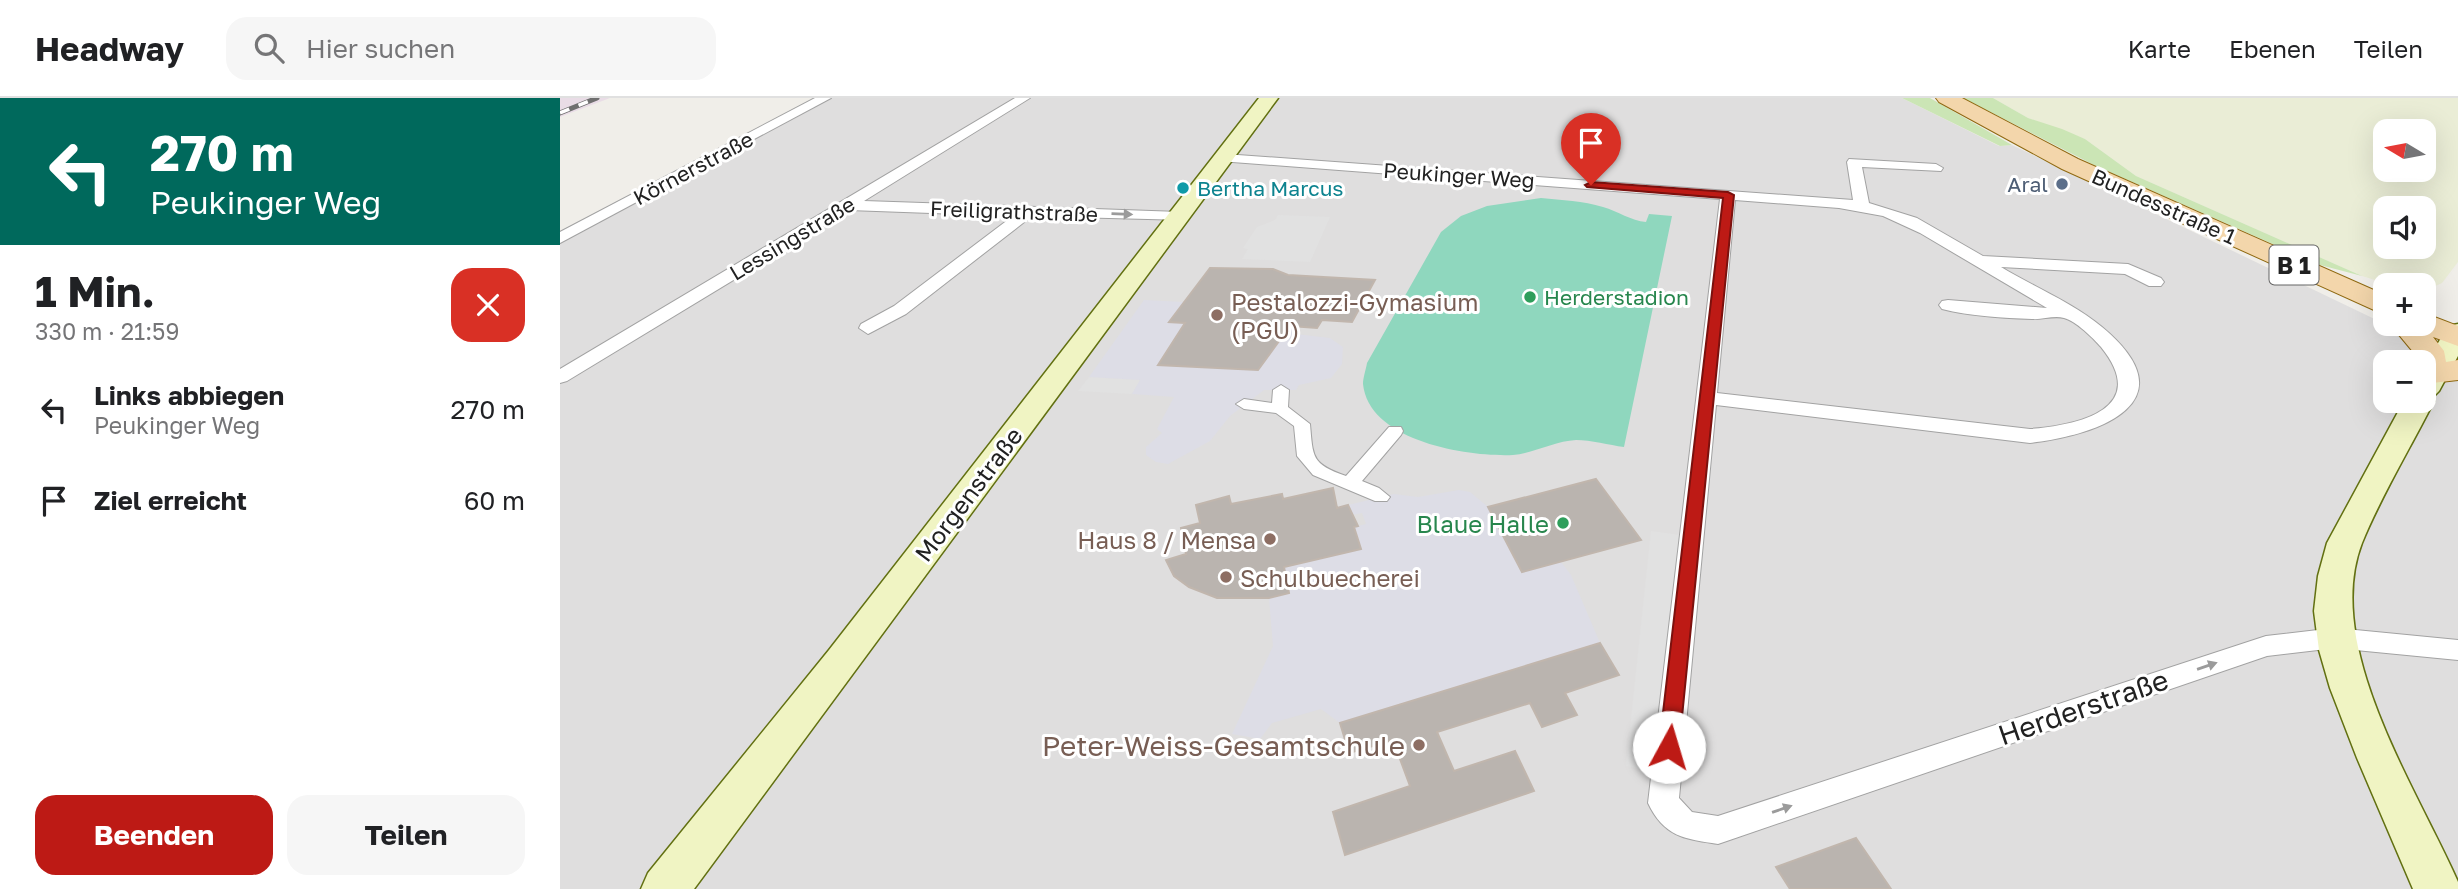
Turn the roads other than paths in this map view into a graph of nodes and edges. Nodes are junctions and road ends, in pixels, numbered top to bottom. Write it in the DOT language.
graph roads {
  1 [pos="825,98"];
  2 [pos="1024,98"];
  3 [pos="1269,98"];
  4 [pos="1946,98"];
  5 [pos="1224,158"];
  6 [pos="1936,168"];
  7 [pos="1728,195"];
  8 [pos="848,205"];
  9 [pos="1862,205"];
  10 [pos="1030,211"];
  11 [pos="1180,217"];
  12 [pos="560,238"];
  13 [pos="1977,261"];
  14 [pos="2155,282"];
  15 [pos="2373,300"];
  16 [pos="1948,305"];
  17 [pos="2065,312"];
  18 [pos="2436,313"];
  19 [pos="2436,324"];
  20 [pos="868,328"];
  21 [pos="2457,328"];
  22 [pos="2415,336"];
  23 [pos="2428,350"];
  24 [pos="560,377"];
  25 [pos="2436,377"];
  26 [pos="1281,390"];
  27 [pos="1706,398"];
  28 [pos="1244,404"];
  29 [pos="1280,409"];
  30 [pos="2417,413"];
  31 [pos="1395,431"];
  32 [pos="1350,484"];
  33 [pos="1381,497"];
  34 [pos="2335,638"];
  35 [pos="2458,650"];
  36 [pos="1718,831"];
  37 [pos="665,889"];
  38 [pos="2437,889"];
  1 -- 12 [label="street, Körnerstraße"];
  2 -- 8 [label="street, Lessingstraße"];
  3 -- 5 [label="main road, Morgenstraße"];
  4 -- 15 [label="main road, Bundesstraße 1 / B 1"];
  5 -- 7 [label="street, Peukinger Weg"];
  5 -- 11 [label="main road, Morgenstraße"];
  6 -- 9 [label="street"];
  7 -- 9 [label="street, Peukinger Weg"];
  7 -- 27 [label="street"];
  8 -- 10 [label="street, Freiligrathstraße"];
  8 -- 24 [label="street, Lessingstraße"];
  9 -- 13 [label="street, Peukinger Weg"];
  10 -- 11 [label="street, Freiligrathstraße, one-way"];
  10 -- 20 [label="street"];
  11 -- 37 [label="main road, Morgenstraße"];
  13 -- 14 [label="street, Peukinger Weg"];
  13 -- 17 [label="street, Peukinger Weg"];
  16 -- 17 [label="street"];
  17 -- 27 [label="street, Peukinger Weg"];
  18 -- 21 [label="main road"];
  19 -- 21 [label="main road"];
  21 -- 25 [label="main road"];
  22 -- 23 [label="main road"];
  26 -- 29 [label="street"];
  27 -- 36 [label="street"];
  28 -- 29 [label="street"];
  29 -- 32 [label="street"];
  30 -- 34 [label="main road"];
  31 -- 32 [label="street"];
  32 -- 33 [label="street"];
  34 -- 35 [label="street, Herderstraße"];
  36 -- 34 [label="street, Herderstraße, one-way"];
  34 -- 38 [label="main road"];
}
